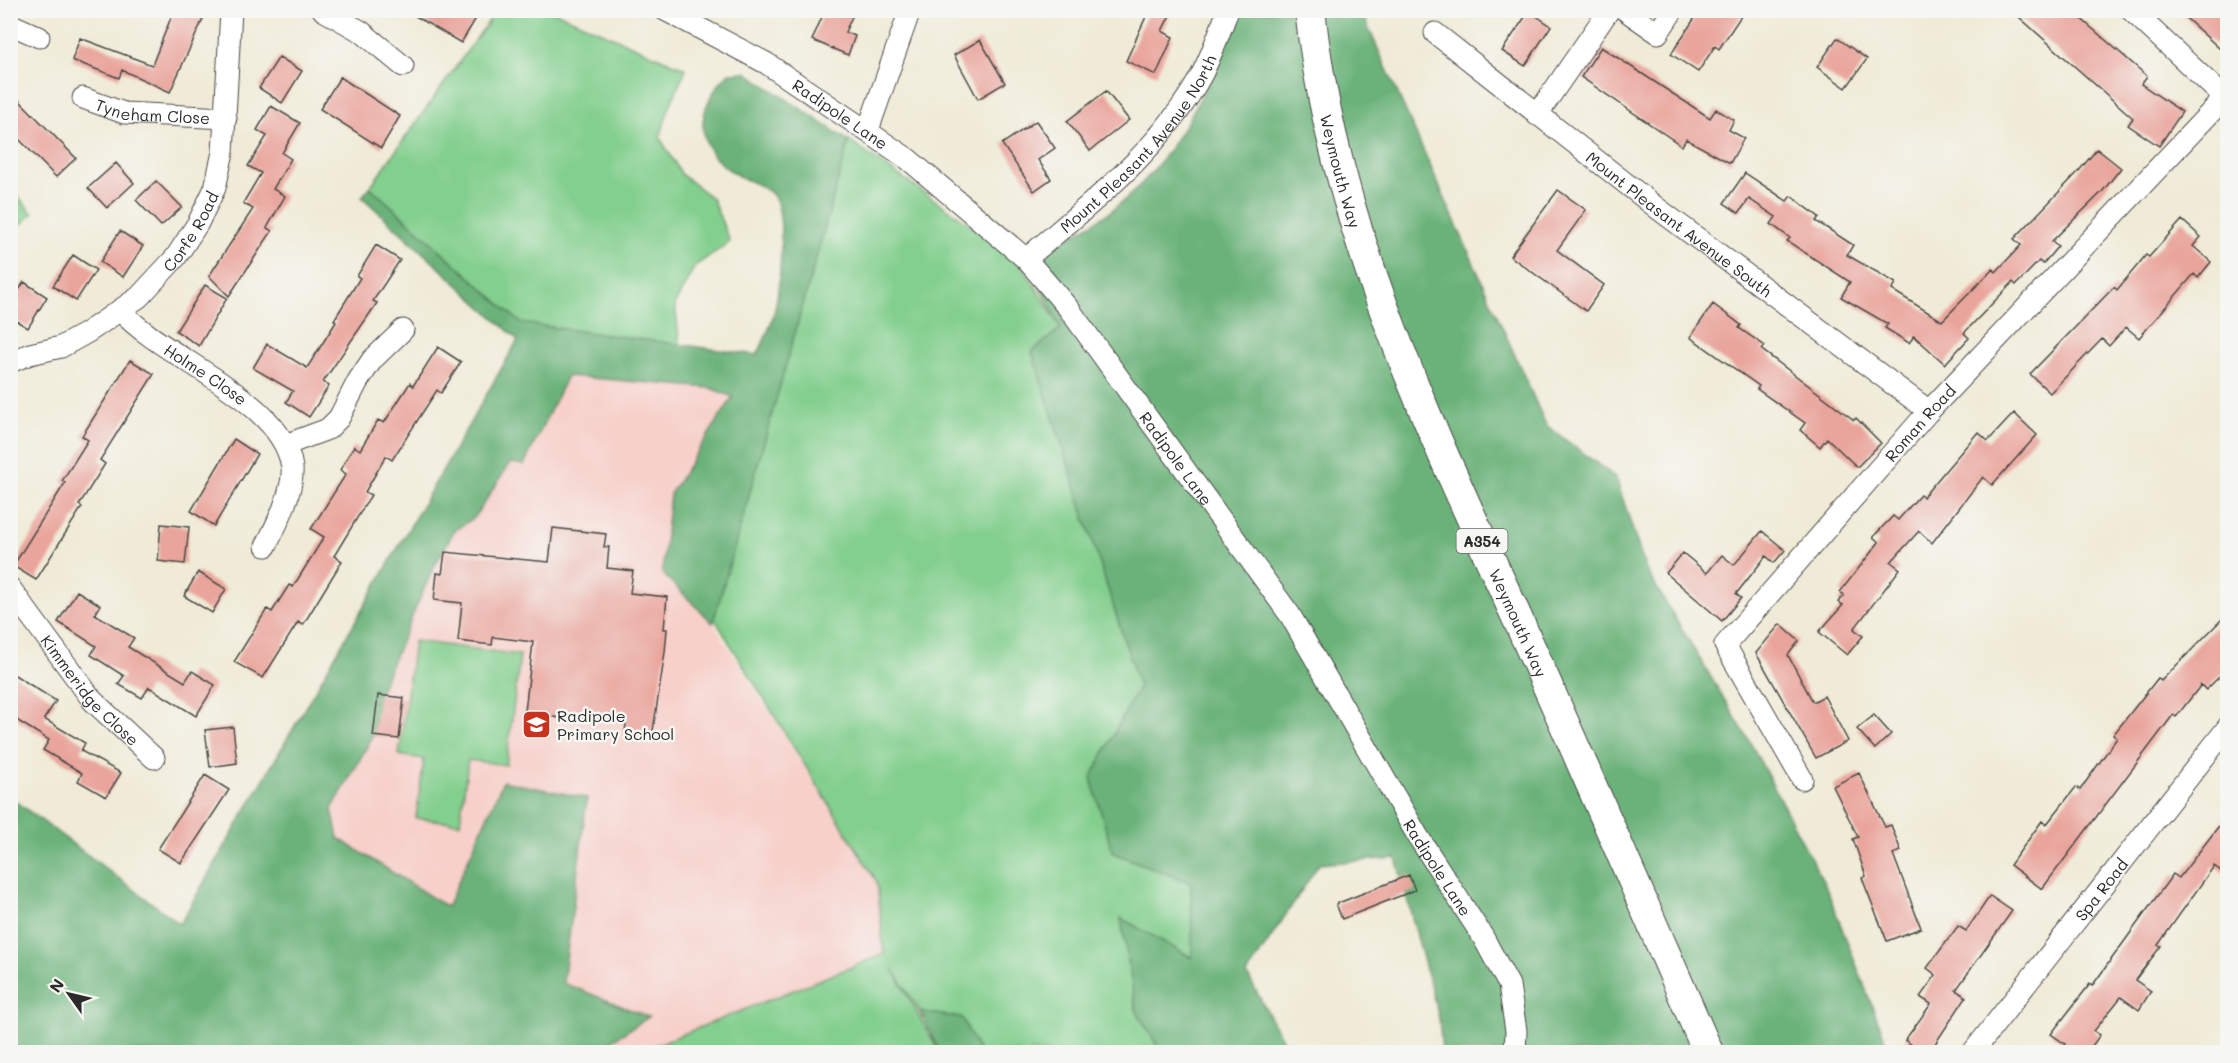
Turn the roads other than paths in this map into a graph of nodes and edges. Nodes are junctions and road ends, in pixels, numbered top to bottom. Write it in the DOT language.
graph roads {
  1 [pos="231,10"];
  2 [pos="323,10"];
  3 [pos="665,10"];
  4 [pos="909,10"];
  5 [pos="1228,10"];
  6 [pos="1310,10"];
  7 [pos="1609,10"];
  8 [pos="1625,10"];
  9 [pos="1673,10"];
  10 [pos="2131,10"];
  11 [pos="10,24"];
  12 [pos="1435,33"];
  13 [pos="39,37"];
  14 [pos="403,66"];
  15 [pos="82,98"];
  16 [pos="2226,98"];
  17 [pos="1537,115"];
  18 [pos="226,118"];
  19 [pos="868,130"];
  20 [pos="1026,260"];
  21 [pos="121,311"];
  22 [pos="403,330"];
  23 [pos="12,364"];
  24 [pos="1929,411"];
  25 [pos="285,445"];
  26 [pos="266,546"];
  27 [pos="10,588"];
  28 [pos="2228,727"];
  29 [pos="154,758"];
  30 [pos="1802,779"];
  31 [pos="1515,1053"];
  32 [pos="1708,1053"];
  33 [pos="1973,1053"];
  1 -- 18 [label="street, Corfe Road"];
  2 -- 14 [label="street"];
  3 -- 19 [label="street, Radipole Lane"];
  4 -- 19 [label="street"];
  5 -- 20 [label="street, Mount Pleasant Avenue North"];
  6 -- 32 [label="highway, Weymouth Way / A354"];
  7 -- 17 [label="street"];
  8 -- 9 [label="street"];
  10 -- 16 [label="street"];
  11 -- 13 [label="street"];
  12 -- 17 [label="street, Mount Pleasant Avenue South"];
  15 -- 18 [label="street, Tyneham Close"];
  16 -- 24 [label="street, Roman Road"];
  17 -- 24 [label="street, Mount Pleasant Avenue South"];
  18 -- 21 [label="street, Corfe Road"];
  19 -- 20 [label="street, Radipole Lane"];
  20 -- 31 [label="street, Radipole Lane"];
  21 -- 23 [label="street, Corfe Road"];
  21 -- 25 [label="street, Holme Close"];
  22 -- 25 [label="street"];
  24 -- 30 [label="street, Roman Road"];
  25 -- 26 [label="street, Holme Close"];
  27 -- 29 [label="street, Kimmeridge Close"];
  28 -- 33 [label="street, Spa Road"];
}
